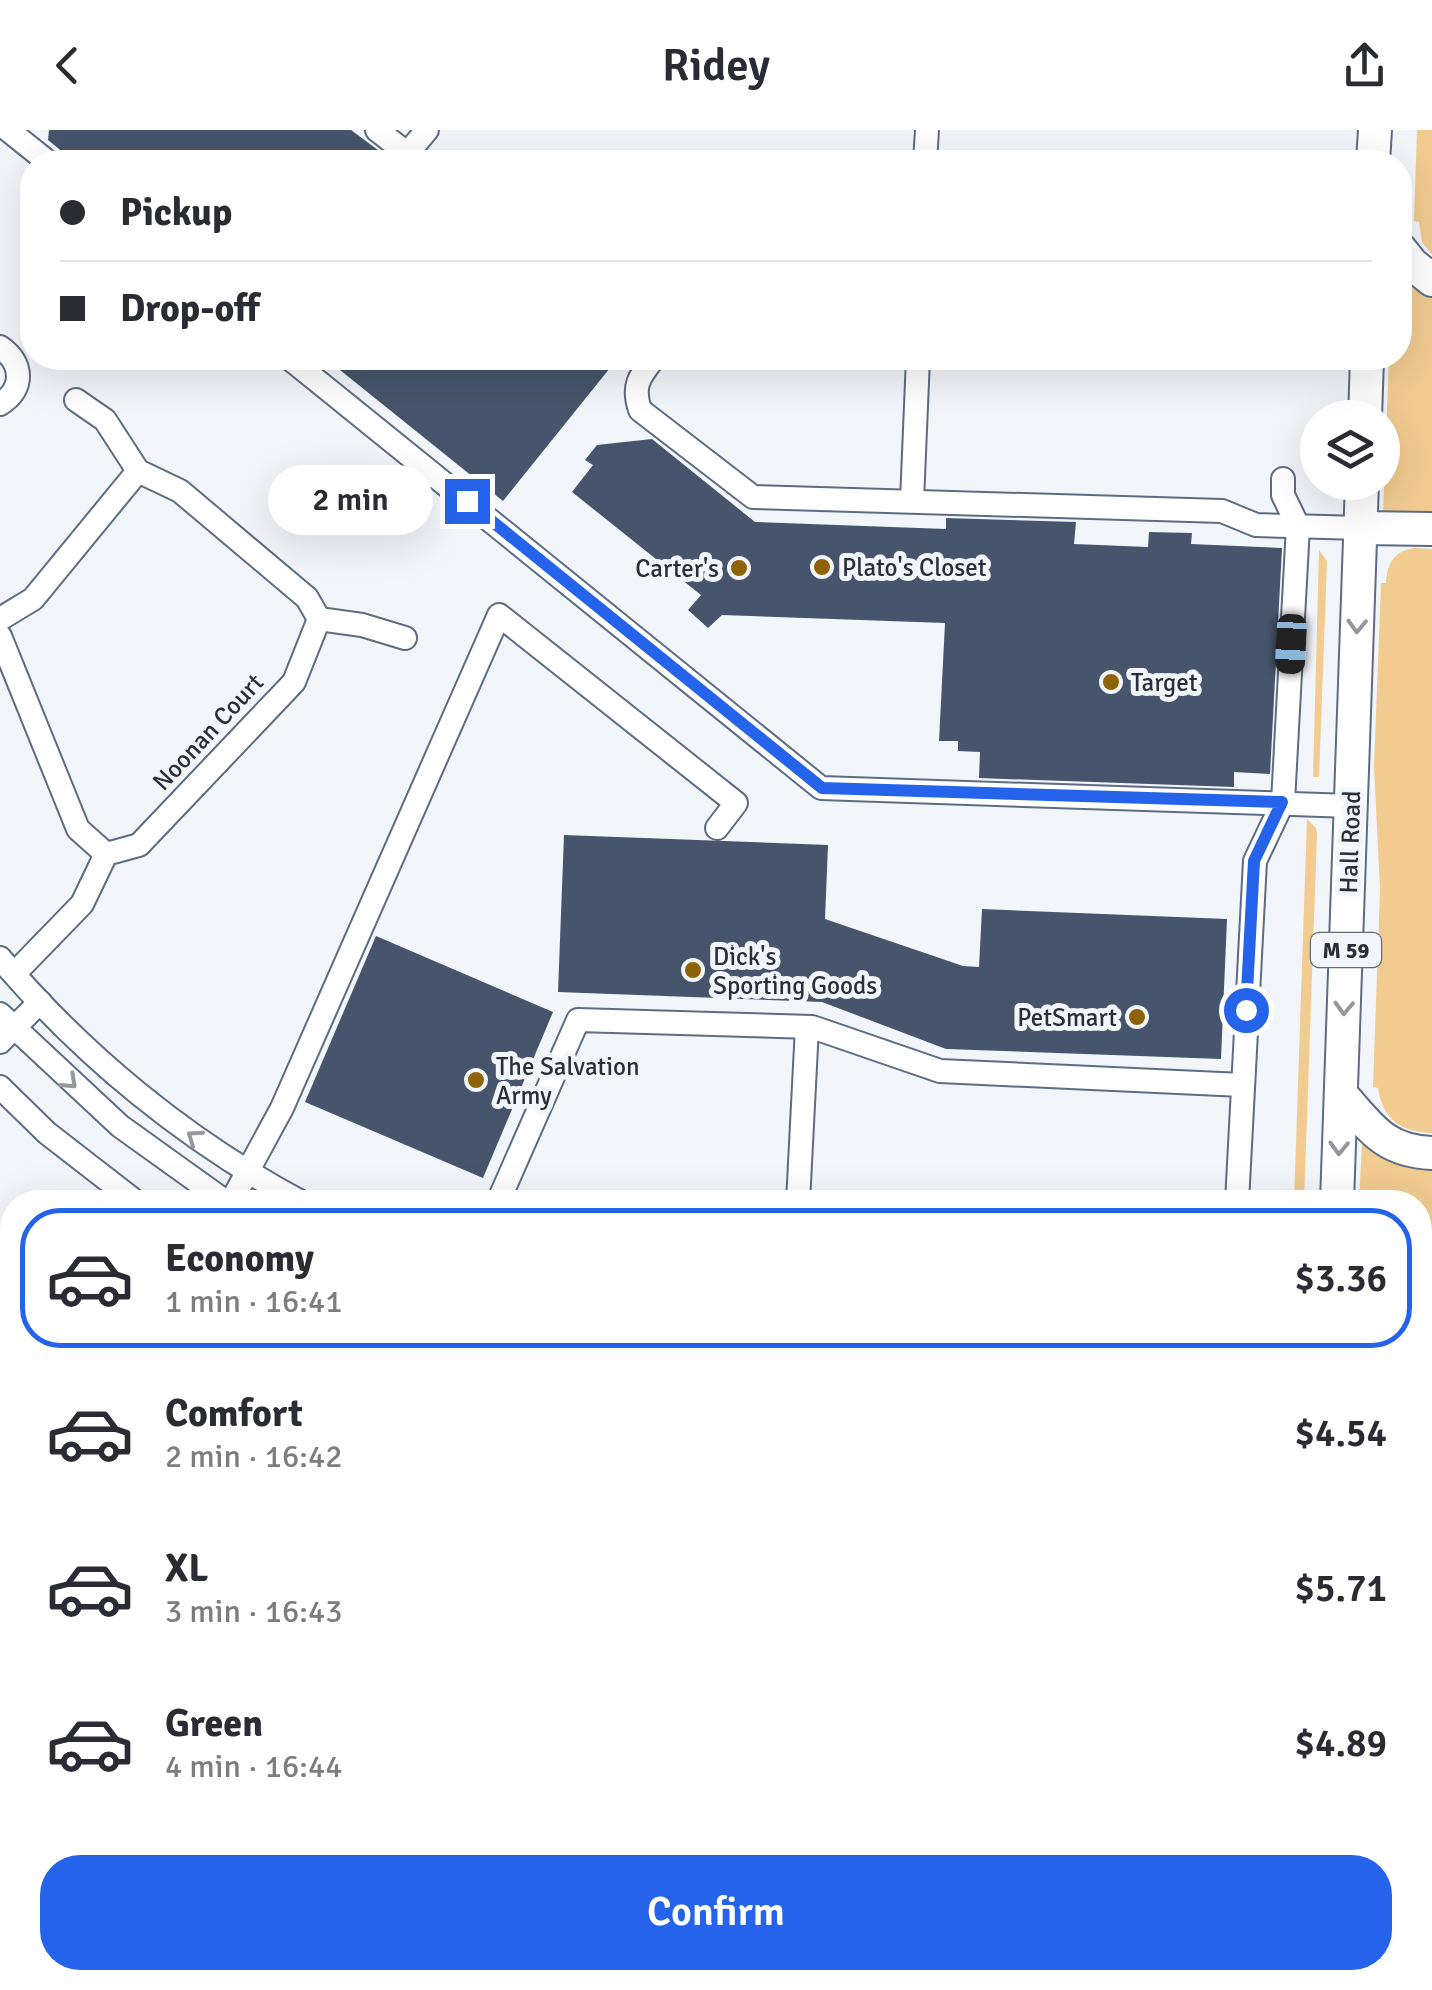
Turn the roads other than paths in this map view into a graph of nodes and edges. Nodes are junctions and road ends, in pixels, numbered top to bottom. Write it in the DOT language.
graph roads {
  1 [pos="8,130"];
  2 [pos="377,130"];
  3 [pos="33,150"];
  4 [pos="402,150"];
  5 [pos="1412,264"];
  6 [pos="1432,280"];
  7 [pos="0,347"];
  8 [pos="305,370"];
  9 [pos="645,370"];
  10 [pos="917,370"];
  11 [pos="1366,370"];
  12 [pos="76,400"];
  13 [pos="1365,400"];
  14 [pos="0,404"];
  15 [pos="138,471"];
  16 [pos="1284,478"];
  17 [pos="1362,500"];
  18 [pos="912,501"];
  19 [pos="1298,526"];
  20 [pos="1361,528"];
  21 [pos="1432,529"];
  22 [pos="0,619"];
  23 [pos="320,619"];
  24 [pos="0,636"];
  25 [pos="405,638"];
  26 [pos="1282,802"];
  27 [pos="1351,806"];
  28 [pos="717,828"];
  29 [pos="106,854"];
  30 [pos="7,966"];
  31 [pos="40,1002"];
  32 [pos="807,1027"];
  33 [pos="5,1029"];
  34 [pos="1242,1084"];
  35 [pos="0,1087"];
  36 [pos="1342,1094"];
  37 [pos="1432,1153"];
  38 [pos="249,1172"];
  39 [pos="120,1190"];
  40 [pos="190,1190"];
  41 [pos="236,1190"];
  42 [pos="280,1190"];
  43 [pos="503,1190"];
  44 [pos="799,1190"];
  45 [pos="1238,1190"];
  46 [pos="1338,1190"];
  1 -- 3 [label="street"];
  2 -- 4 [label="street"];
  5 -- 6 [label="highway"];
  7 -- 14 [label="street"];
  8 -- 26 [label="street"];
  9 -- 18 [label="street"];
  10 -- 18 [label="street"];
  11 -- 13 [label="highway"];
  12 -- 15 [label="street"];
  15 -- 22 [label="street"];
  15 -- 23 [label="street"];
  16 -- 19 [label="street"];
  17 -- 20 [label="highway, Hall Road / M 59"];
  18 -- 19 [label="street"];
  19 -- 20 [label="street"];
  19 -- 26 [label="street"];
  20 -- 21 [label="highway"];
  20 -- 27 [label="highway, Hall Road / M 59, one-way"];
  23 -- 25 [label="street"];
  23 -- 29 [label="street, Noonan Court"];
  24 -- 29 [label="street"];
  26 -- 27 [label="street"];
  26 -- 34 [label="street"];
  27 -- 36 [label="highway, Hall Road / M 59, one-way"];
  28 -- 38 [label="street"];
  29 -- 30 [label="street"];
  30 -- 31 [label="street"];
  31 -- 33 [label="street"];
  38 -- 31 [label="street, one-way"];
  32 -- 34 [label="street"];
  32 -- 43 [label="street"];
  32 -- 44 [label="street"];
  33 -- 40 [label="street, one-way"];
  34 -- 45 [label="street"];
  35 -- 39 [label="street"];
  36 -- 37 [label="highway"];
  36 -- 46 [label="highway, Hall Road / M 59, one-way"];
  38 -- 41 [label="street"];
  38 -- 42 [label="street"];
}
